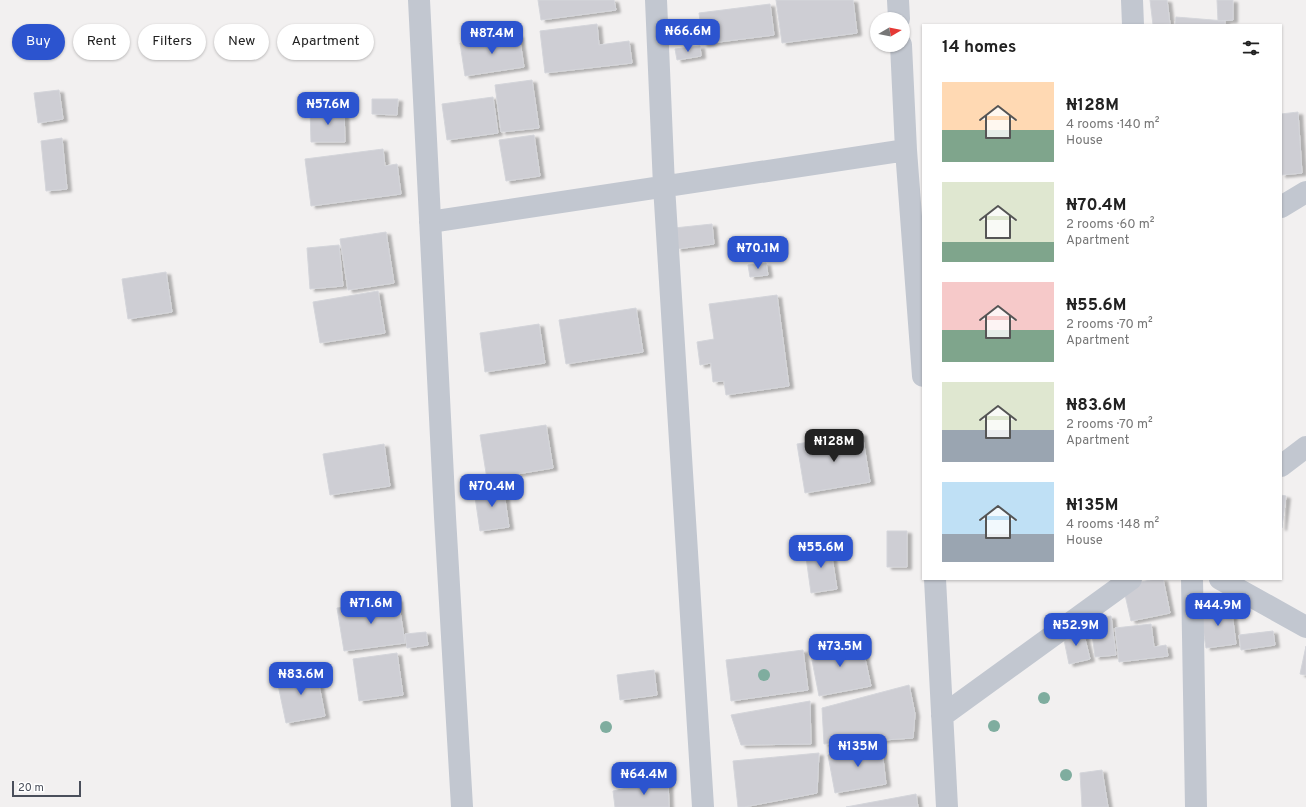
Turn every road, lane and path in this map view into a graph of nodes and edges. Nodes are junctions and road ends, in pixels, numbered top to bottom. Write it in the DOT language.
graph roads {
  1 [pos="419,0"];
  2 [pos="656,0"];
  3 [pos="898,0"];
  4 [pos="1132,0"];
  5 [pos="899,12"];
  6 [pos="1133,24"];
  7 [pos="901,52"];
  8 [pos="906,150"];
  9 [pos="664,186"];
  10 [pos="1306,192"];
  11 [pos="1282,206"];
  12 [pos="430,222"];
  13 [pos="922,363"];
  14 [pos="1306,447"];
  15 [pos="1282,465"];
  16 [pos="935,580"];
  17 [pos="1130,580"];
  18 [pos="1192,580"];
  19 [pos="1222,580"];
  20 [pos="1306,626"];
  21 [pos="942,716"];
  22 [pos="462,807"];
  23 [pos="703,807"];
  24 [pos="947,807"];
  25 [pos="1196,807"];
  1 -- 12 [label="street"];
  2 -- 9 [label="street"];
  3 -- 5 [label="street"];
  4 -- 6 [label="street"];
  7 -- 8 [label="street"];
  8 -- 9 [label="street"];
  8 -- 13 [label="street"];
  9 -- 12 [label="street"];
  9 -- 23 [label="street"];
  10 -- 11 [label="street"];
  12 -- 22 [label="street"];
  14 -- 15 [label="street"];
  16 -- 21 [label="street"];
  17 -- 21 [label="street"];
  18 -- 25 [label="street"];
  19 -- 20 [label="street"];
  21 -- 24 [label="street"];
}
